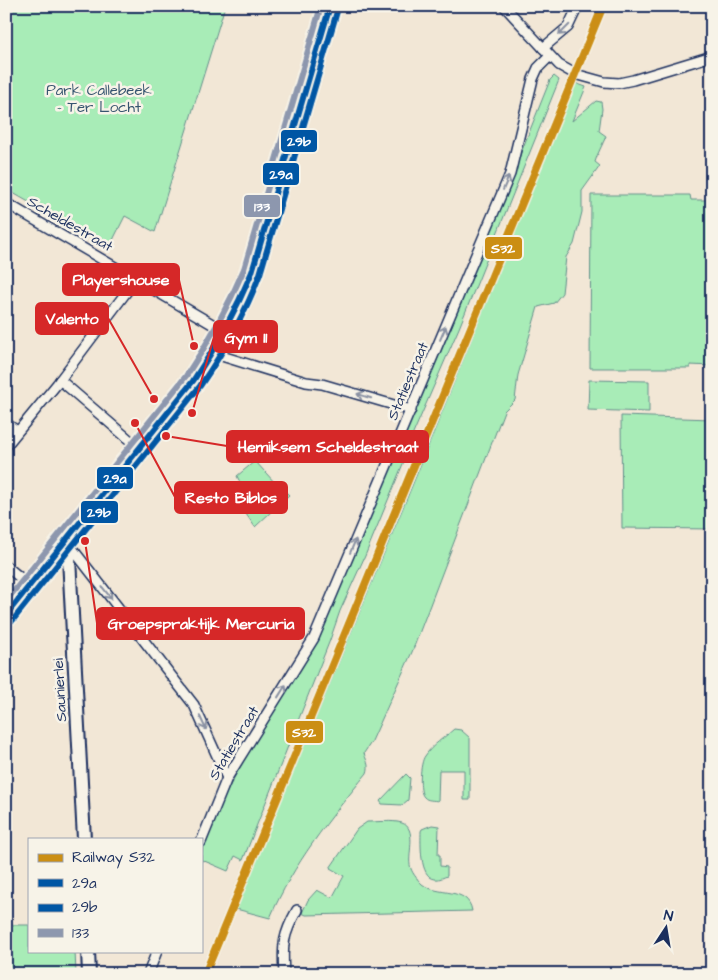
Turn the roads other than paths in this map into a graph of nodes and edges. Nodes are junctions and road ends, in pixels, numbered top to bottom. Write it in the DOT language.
graph roads {
  1 [pos="330,6"];
  2 [pos="504,6"];
  3 [pos="578,6"];
  4 [pos="543,48"];
  5 [pos="550,56"];
  6 [pos="712,56"];
  7 [pos="6,203"];
  8 [pos="136,278"];
  9 [pos="224,330"];
  10 [pos="212,353"];
  11 [pos="60,380"];
  12 [pos="411,410"];
  13 [pos="6,422"];
  14 [pos="17,431"];
  15 [pos="6,446"];
  16 [pos="140,449"];
  17 [pos="66,540"];
  18 [pos="6,566"];
  19 [pos="29,585"];
  20 [pos="6,615"];
  21 [pos="227,778"];
  22 [pos="84,838"];
  23 [pos="202,840"];
  24 [pos="297,910"];
  25 [pos="88,952"];
  26 [pos="157,952"];
  27 [pos="88,974"];
  28 [pos="148,974"];
  29 [pos="284,974"];
  1 -- 9 [label="main road"];
  2 -- 4 [label="street"];
  3 -- 4 [label="street, one-way"];
  4 -- 5 [label="street"];
  5 -- 6 [label="street"];
  12 -- 5 [label="street, Statiestraat, one-way"];
  7 -- 8 [label="street, Scheldestraat"];
  8 -- 9 [label="street, Scheldestraat"];
  8 -- 11 [label="street"];
  9 -- 10 [label="main road"];
  12 -- 10 [label="street, one-way"];
  10 -- 16 [label="main road"];
  11 -- 14 [label="street"];
  11 -- 16 [label="street"];
  21 -- 12 [label="street, Statiestraat, one-way"];
  13 -- 14 [label="street"];
  14 -- 15 [label="street"];
  16 -- 17 [label="main road"];
  17 -- 19 [label="main road"];
  17 -- 21 [label="street, one-way"];
  17 -- 22 [label="main road, Saunierlei"];
  18 -- 19 [label="street"];
  19 -- 20 [label="main road"];
  21 -- 23 [label="street, Statiestraat"];
  24 -- 29 [label="street"];
  25 -- 27 [label="main road"];
  26 -- 28 [label="street"];
}
